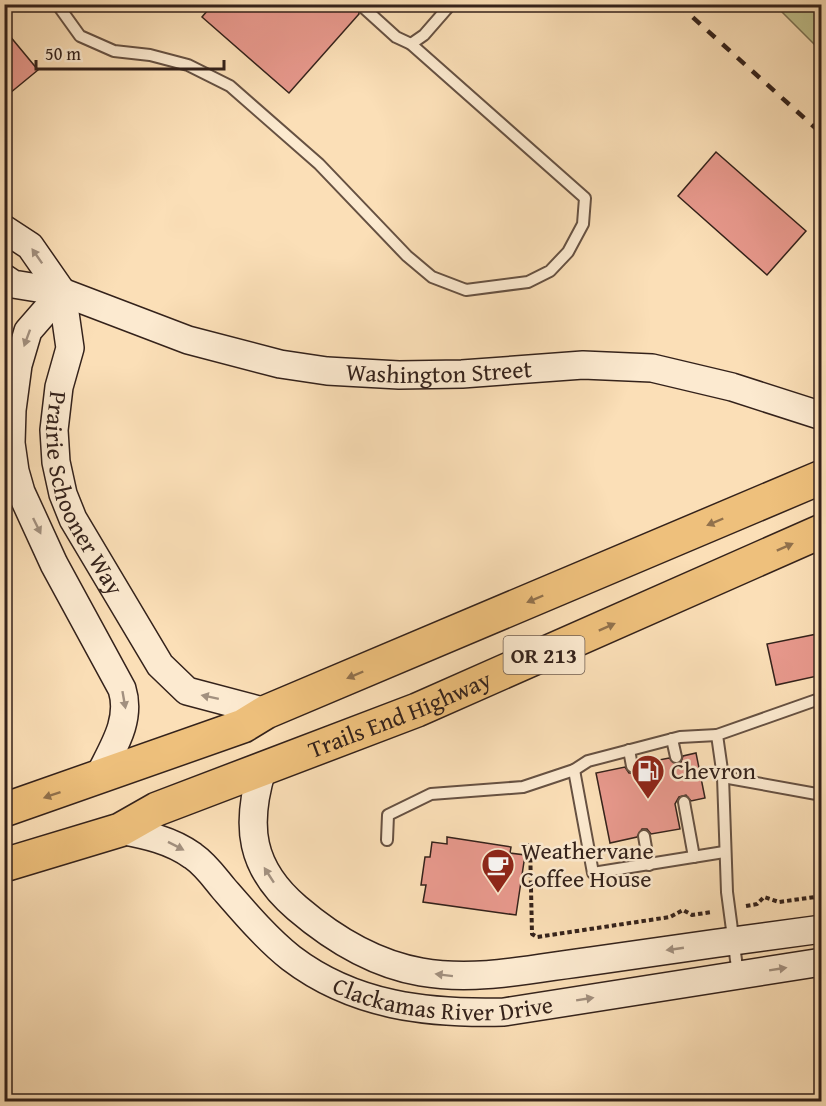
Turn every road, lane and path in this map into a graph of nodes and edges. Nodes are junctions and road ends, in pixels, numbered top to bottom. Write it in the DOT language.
graph roads {
  1 [pos="57,4"];
  2 [pos="451,4"];
  3 [pos="364,8"];
  4 [pos="411,44"];
  5 [pos="4,229"];
  6 [pos="4,278"];
  7 [pos="62,292"];
  8 [pos="822,416"];
  9 [pos="814,480"];
  10 [pos="822,531"];
  11 [pos="822,698"];
  12 [pos="266,712"];
  13 [pos="717,735"];
  14 [pos="672,739"];
  15 [pos="629,750"];
  16 [pos="676,757"];
  17 [pos="632,766"];
  18 [pos="262,770"];
  19 [pos="574,770"];
  20 [pos="723,777"];
  21 [pos="98,778"];
  22 [pos="822,795"];
  23 [pos="684,802"];
  24 [pos="4,810"];
  25 [pos="120,830"];
  26 [pos="644,836"];
  27 [pos="387,840"];
  28 [pos="530,843"];
  29 [pos="724,852"];
  30 [pos="694,857"];
  31 [pos="4,865"];
  32 [pos="649,865"];
  33 [pos="822,896"];
  34 [pos="729,910"];
  35 [pos="822,929"];
  36 [pos="733,941"];
  37 [pos="822,962"];
  38 [pos="738,975"];
  1 -- 4 [label="lane"];
  2 -- 4 [label="lane"];
  3 -- 4 [label="lane"];
  7 -- 5 [label="main road, one-way"];
  6 -- 7 [label="main road, Washington Street"];
  7 -- 8 [label="main road, Washington Street"];
  12 -- 7 [label="main road, Prairie Schooner Way, one-way"];
  7 -- 21 [label="main road, Prairie Schooner Way, one-way"];
  9 -- 12 [label="highway, OR 213, one-way"];
  18 -- 10 [label="highway, Trails End Highway / OR 213, one-way"];
  11 -- 13 [label="lane"];
  12 -- 21 [label="highway, OR 213"];
  13 -- 14 [label="lane"];
  13 -- 20 [label="lane"];
  14 -- 15 [label="lane"];
  14 -- 16 [label="lane"];
  15 -- 17 [label="lane"];
  15 -- 19 [label="lane"];
  18 -- 25 [label="highway, Trails End Highway / OR 213"];
  36 -- 18 [label="main road, Clackamas River Drive, one-way"];
  19 -- 27 [label="lane"];
  19 -- 32 [label="lane"];
  20 -- 22 [label="lane"];
  20 -- 29 [label="lane"];
  21 -- 24 [label="highway, OR 213, one-way"];
  23 -- 30 [label="lane"];
  25 -- 31 [label="highway, Trails End Highway / OR 213"];
  25 -- 38 [label="main road, Clackamas River Drive, one-way"];
  26 -- 32 [label="lane"];
  28 -- 34 [label="path"];
  29 -- 30 [label="lane"];
  29 -- 34 [label="lane"];
  30 -- 32 [label="lane"];
  33 -- 34 [label="path"];
  34 -- 36 [label="lane"];
  35 -- 36 [label="main road, Clackamas River Drive"];
  36 -- 38 [label="lane"];
  38 -- 37 [label="main road, Clackamas River Drive, one-way"];
}
